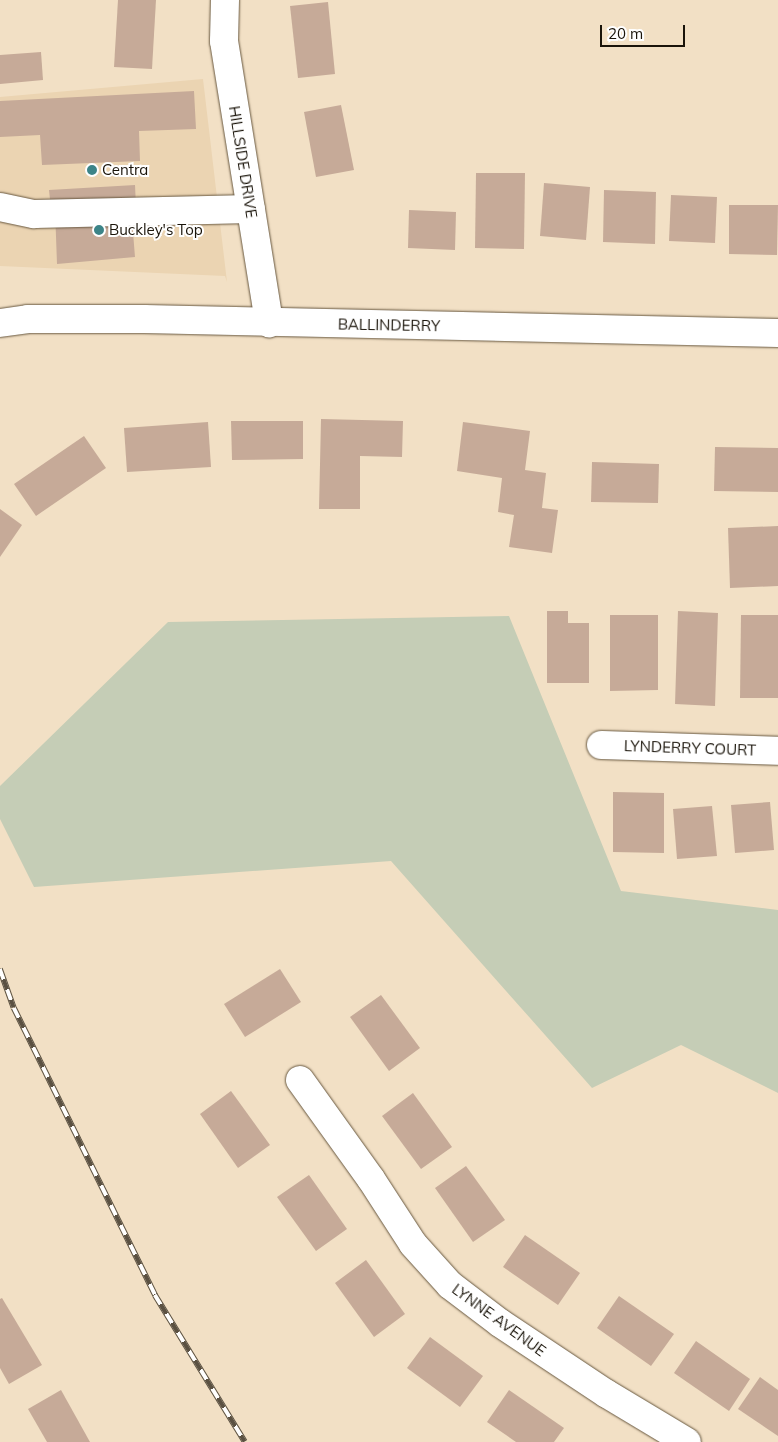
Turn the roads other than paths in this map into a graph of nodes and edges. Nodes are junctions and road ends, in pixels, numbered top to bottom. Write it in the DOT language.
graph roads {
  1 [pos="225,0"];
  2 [pos="0,207"];
  3 [pos="251,208"];
  4 [pos="0,323"];
  5 [pos="269,323"];
  6 [pos="778,333"];
  7 [pos="601,745"];
  8 [pos="778,751"];
  9 [pos="300,1080"];
  10 [pos="687,1442"];
  1 -- 3 [label="street, HILLSIDE DRIVE"];
  2 -- 3 [label="street"];
  3 -- 5 [label="street, HILLSIDE DRIVE"];
  4 -- 5 [label="street, BALLINDERRY"];
  5 -- 6 [label="street, BALLINDERRY"];
  7 -- 8 [label="street, LYNDERRY COURT"];
  9 -- 10 [label="street, LYNNE AVENUE"];
}
